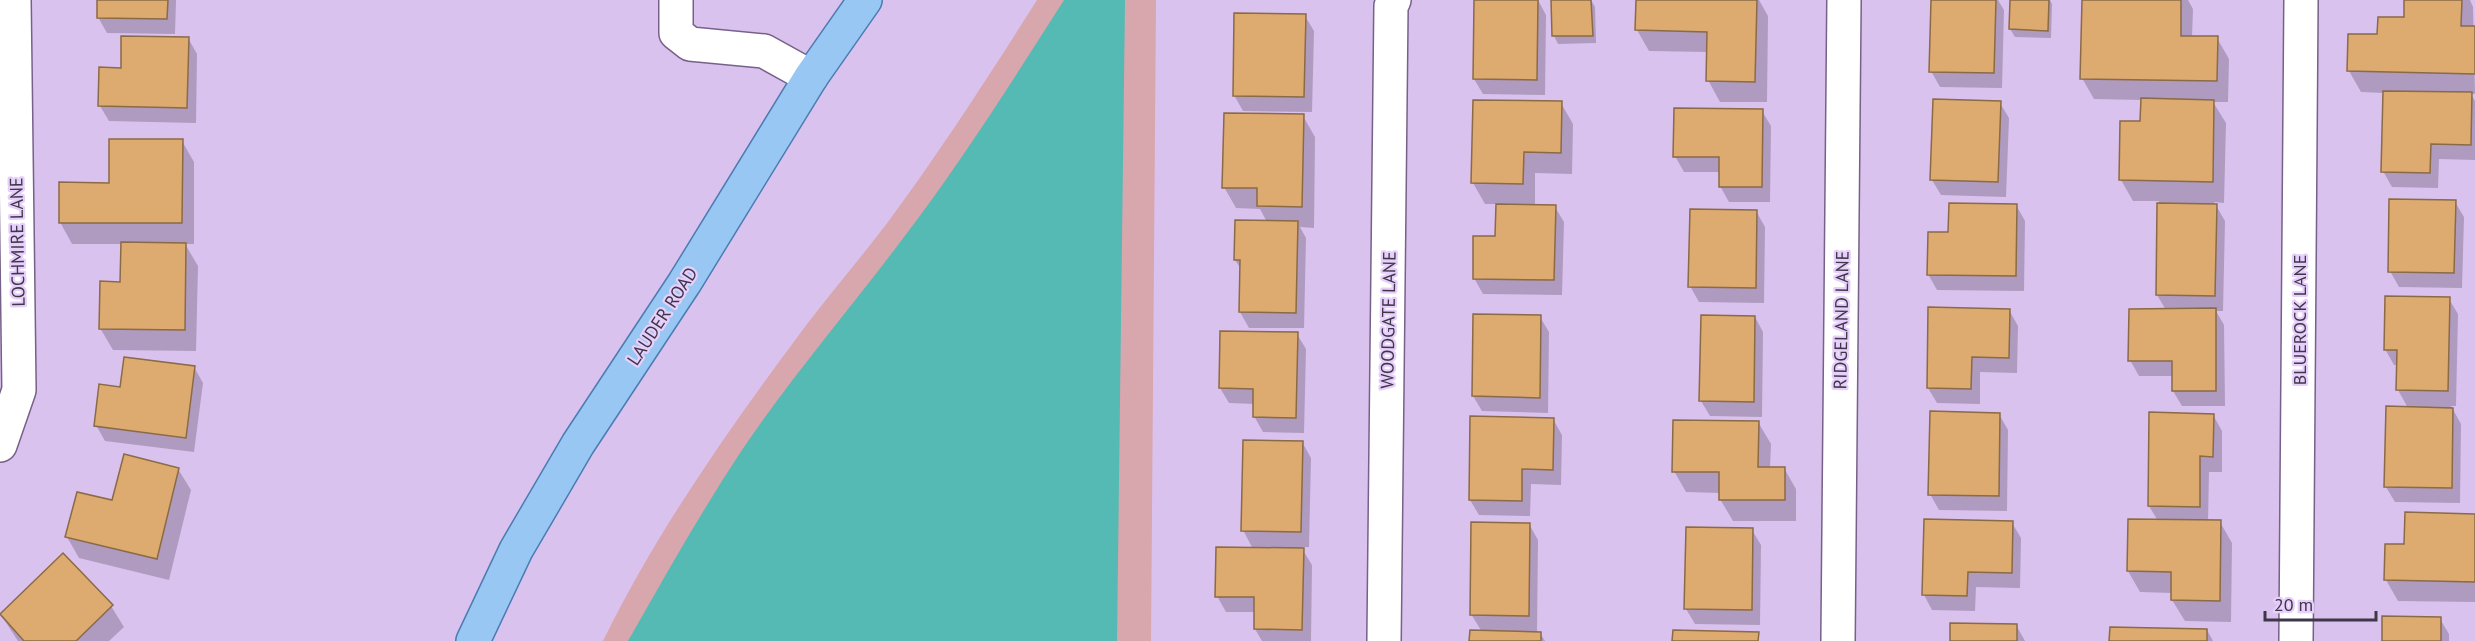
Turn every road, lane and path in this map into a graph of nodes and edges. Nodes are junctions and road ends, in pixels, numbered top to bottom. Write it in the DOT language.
graph roads {
  1 [pos="14,0"];
  2 [pos="676,0"];
  3 [pos="865,0"];
  4 [pos="1394,0"];
  5 [pos="1844,0"];
  6 [pos="2301,0"];
  7 [pos="811,77"];
  8 [pos="0,445"];
  9 [pos="473,641"];
  10 [pos="1384,641"];
  11 [pos="1838,641"];
  12 [pos="2296,641"];
  1 -- 8 [label="street, LOCHMIRE LANE"];
  2 -- 7 [label="street"];
  3 -- 7 [label="main road, LAUDER ROAD"];
  4 -- 10 [label="street, WOODGATE LANE"];
  5 -- 11 [label="street, RIDGELAND LANE"];
  6 -- 12 [label="street, BLUEROCK LANE"];
  7 -- 9 [label="main road, LAUDER ROAD"];
}
